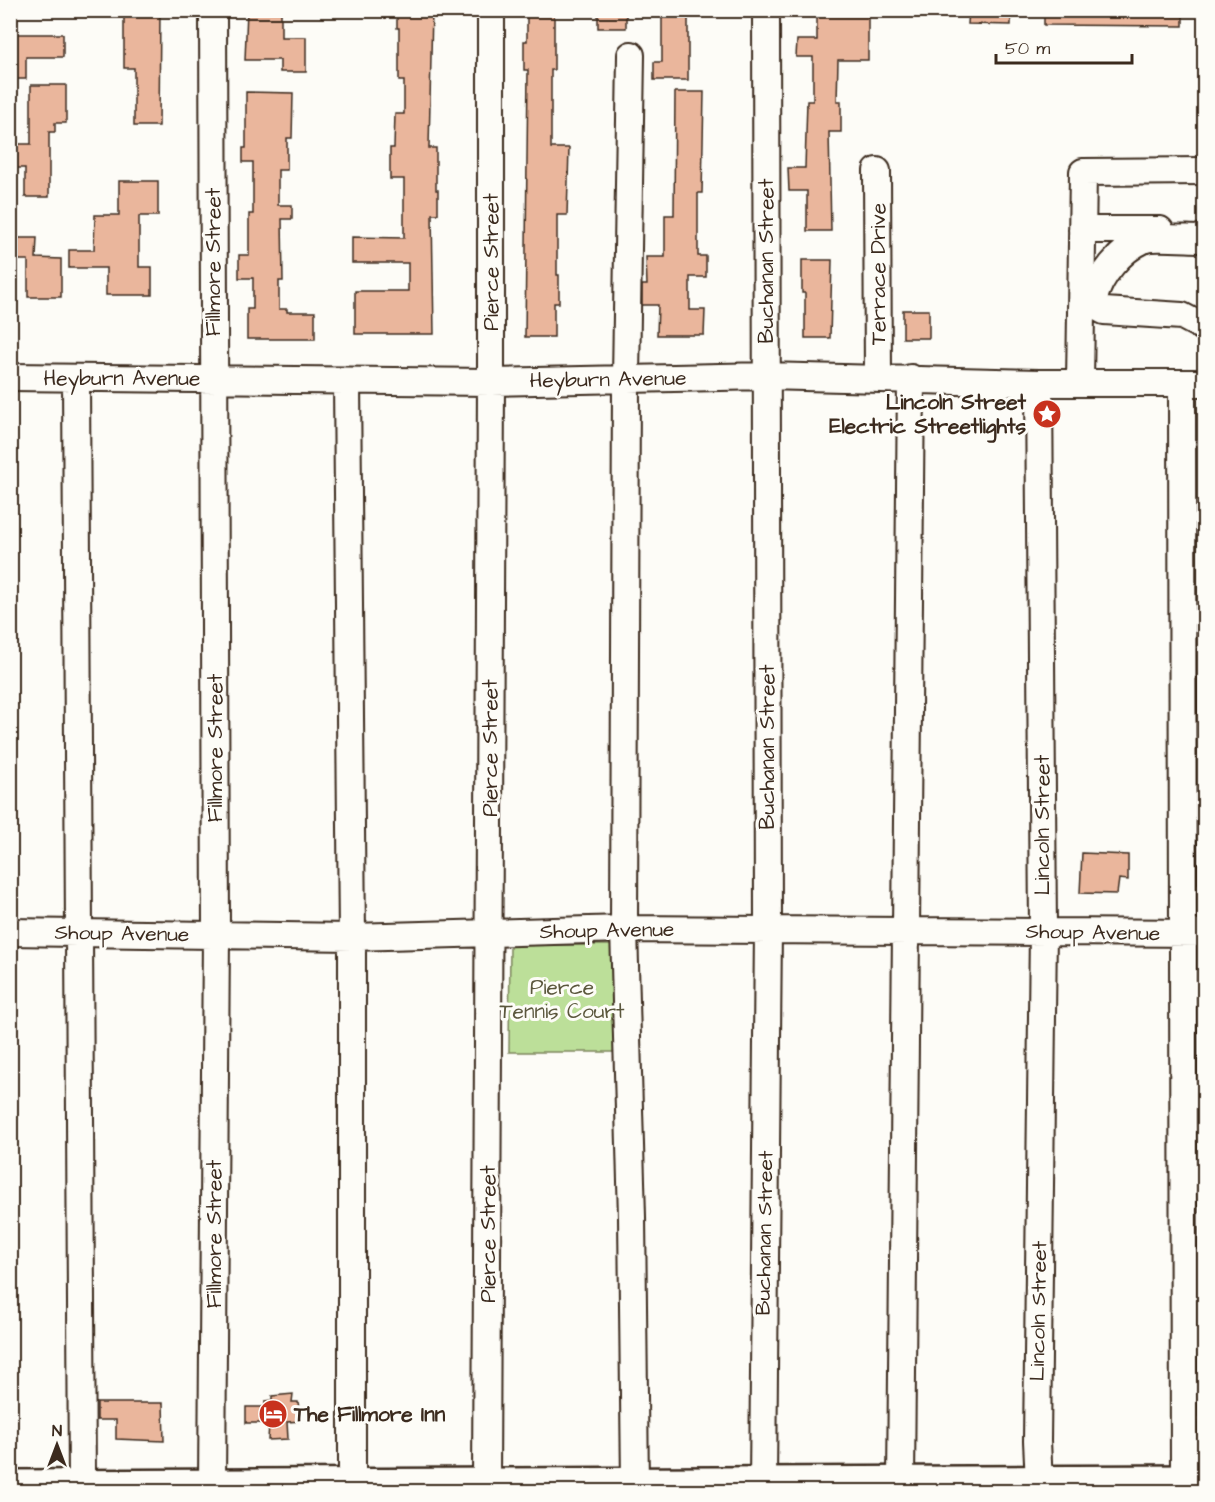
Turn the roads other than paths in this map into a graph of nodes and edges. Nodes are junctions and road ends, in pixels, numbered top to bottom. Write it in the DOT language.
graph roads {
  1 [pos="213,10"];
  2 [pos="491,10"];
  3 [pos="766,10"];
  4 [pos="631,55"];
  5 [pos="877,171"];
  6 [pos="1204,171"];
  7 [pos="1082,230"];
  8 [pos="1204,230"];
  9 [pos="1204,236"];
  10 [pos="1204,327"];
  11 [pos="1081,329"];
  12 [pos="766,376"];
  13 [pos="878,377"];
  14 [pos="10,378"];
  15 [pos="76,378"];
  16 [pos="213,378"];
  17 [pos="911,378"];
  18 [pos="626,379"];
  19 [pos="347,382"];
  20 [pos="491,382"];
  21 [pos="1039,382"];
  22 [pos="1080,382"];
  23 [pos="1193,383"];
  24 [pos="768,928"];
  25 [pos="624,929"];
  26 [pos="906,930"];
  27 [pos="1043,931"];
  28 [pos="10,932"];
  29 [pos="490,932"];
  30 [pos="78,933"];
  31 [pos="1194,933"];
  32 [pos="216,934"];
  33 [pos="352,937"];
  34 [pos="1194,1482"];
  35 [pos="901,1483"];
  36 [pos="635,1484"];
  37 [pos="763,1484"];
  38 [pos="352,1485"];
  39 [pos="486,1485"];
  40 [pos="82,1486"];
  41 [pos="10,1487"];
  42 [pos="833,1487"];
  43 [pos="1043,1487"];
  44 [pos="416,1488"];
  45 [pos="691,1488"];
  46 [pos="212,1490"];
  1 -- 16 [label="street, Fillmore Street"];
  2 -- 20 [label="street, Pierce Street"];
  3 -- 12 [label="street, Buchanan Street"];
  4 -- 18 [label="street"];
  5 -- 13 [label="street, Terrace Drive"];
  6 -- 7 [label="street"];
  7 -- 8 [label="street"];
  7 -- 11 [label="street"];
  9 -- 10 [label="street"];
  10 -- 11 [label="street"];
  11 -- 22 [label="street"];
  12 -- 13 [label="street, Heyburn Avenue"];
  12 -- 18 [label="street, Heyburn Avenue"];
  12 -- 24 [label="street, Buchanan Street"];
  13 -- 17 [label="street, Heyburn Avenue"];
  14 -- 15 [label="street, Heyburn Avenue"];
  15 -- 16 [label="street, Heyburn Avenue"];
  15 -- 30 [label="street"];
  16 -- 19 [label="street, Heyburn Avenue"];
  16 -- 32 [label="street, Fillmore Street"];
  17 -- 21 [label="street, Heyburn Avenue"];
  17 -- 26 [label="street"];
  18 -- 20 [label="street, Heyburn Avenue"];
  18 -- 25 [label="street"];
  19 -- 20 [label="street, Heyburn Avenue"];
  19 -- 33 [label="street"];
  20 -- 29 [label="street, Pierce Street"];
  21 -- 22 [label="street, Heyburn Avenue"];
  21 -- 27 [label="street, Lincoln Street"];
  22 -- 23 [label="street, Heyburn Avenue"];
  23 -- 31 [label="street"];
  24 -- 25 [label="street, Shoup Avenue"];
  24 -- 26 [label="street, Shoup Avenue"];
  24 -- 37 [label="street, Buchanan Street"];
  25 -- 29 [label="street, Shoup Avenue"];
  25 -- 36 [label="street"];
  26 -- 27 [label="street, Shoup Avenue"];
  26 -- 35 [label="street"];
  27 -- 31 [label="street, Shoup Avenue"];
  27 -- 43 [label="street, Lincoln Street"];
  28 -- 30 [label="street, Shoup Avenue"];
  29 -- 33 [label="street, Shoup Avenue"];
  29 -- 39 [label="street, Pierce Street"];
  30 -- 32 [label="street, Shoup Avenue"];
  30 -- 40 [label="street"];
  31 -- 34 [label="street"];
  32 -- 33 [label="street, Shoup Avenue"];
  32 -- 46 [label="street, Fillmore Street"];
  33 -- 38 [label="street"];
  34 -- 43 [label="main road"];
  35 -- 42 [label="main road"];
  35 -- 43 [label="main road"];
  36 -- 39 [label="main road"];
  36 -- 45 [label="main road"];
  37 -- 42 [label="main road"];
  37 -- 45 [label="main road"];
  38 -- 44 [label="main road"];
  38 -- 46 [label="main road"];
  39 -- 44 [label="main road"];
  40 -- 41 [label="main road"];
  40 -- 46 [label="main road"];
}
